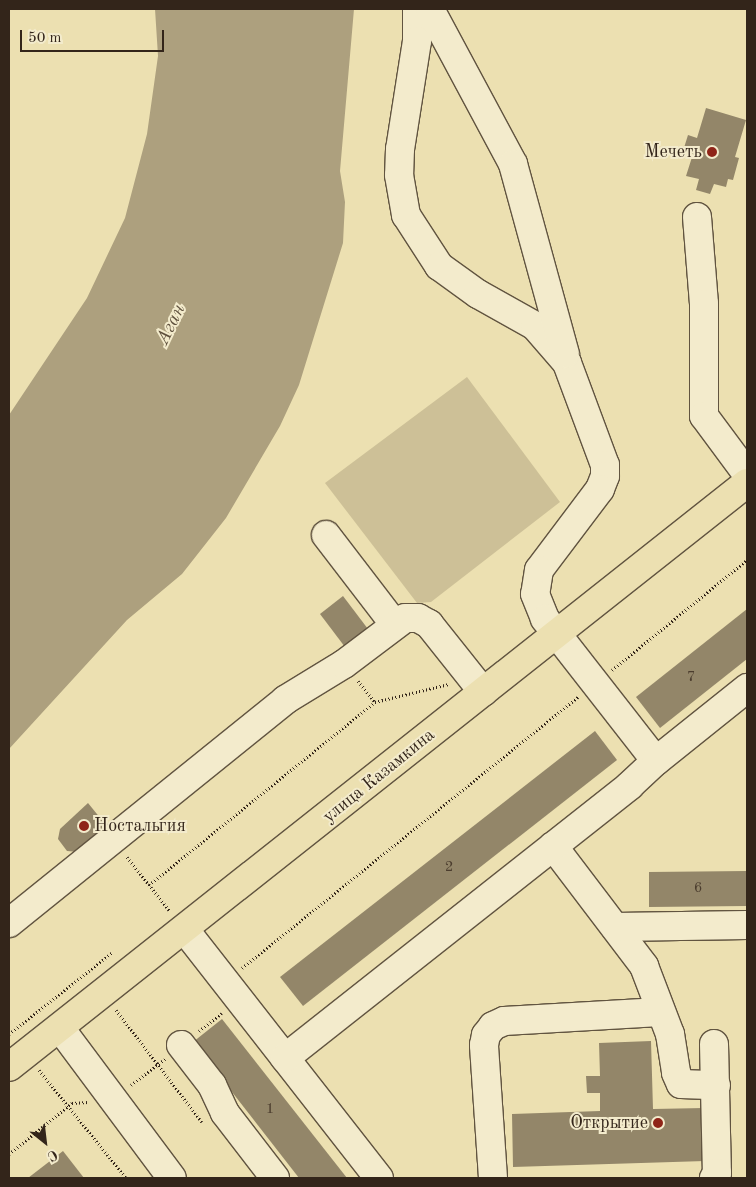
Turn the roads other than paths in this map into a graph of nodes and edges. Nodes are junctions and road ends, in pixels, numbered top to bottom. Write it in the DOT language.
graph roads {
  1 [pos="417,9"];
  2 [pos="430,9"];
  3 [pos="697,217"];
  4 [pos="567,363"];
  5 [pos="747,474"];
  6 [pos="747,483"];
  7 [pos="326,535"];
  8 [pos="395,625"];
  9 [pos="556,634"];
  10 [pos="478,685"];
  11 [pos="747,688"];
  12 [pos="656,761"];
  13 [pos="553,846"];
  14 [pos="177,920"];
  15 [pos="9,923"];
  16 [pos="747,925"];
  17 [pos="615,928"];
  18 [pos="660,1012"];
  19 [pos="60,1028"];
  20 [pos="714,1044"];
  21 [pos="181,1045"];
  22 [pos="285,1058"];
  23 [pos="17,1061"];
  24 [pos="716,1085"];
  25 [pos="172,1178"];
  26 [pos="275,1178"];
  27 [pos="379,1178"];
  28 [pos="493,1178"];
  29 [pos="714,1178"];
  1 -- 4 [label="street"];
  2 -- 4 [label="street"];
  3 -- 5 [label="street"];
  4 -- 9 [label="street"];
  6 -- 9 [label="main road, улица Казамкина"];
  7 -- 8 [label="street"];
  8 -- 10 [label="street"];
  8 -- 15 [label="street"];
  9 -- 10 [label="main road, улица Казамкина"];
  9 -- 12 [label="street"];
  10 -- 14 [label="main road, улица Казамкина"];
  11 -- 12 [label="street"];
  12 -- 13 [label="street"];
  13 -- 17 [label="street"];
  13 -- 22 [label="street"];
  14 -- 19 [label="main road, улица Казамкина"];
  14 -- 22 [label="street"];
  16 -- 17 [label="street"];
  17 -- 18 [label="street"];
  18 -- 24 [label="street"];
  18 -- 28 [label="street"];
  19 -- 23 [label="main road, улица Казамкина"];
  19 -- 25 [label="street"];
  20 -- 24 [label="street"];
  21 -- 26 [label="street"];
  22 -- 27 [label="street"];
  24 -- 29 [label="street"];
}
